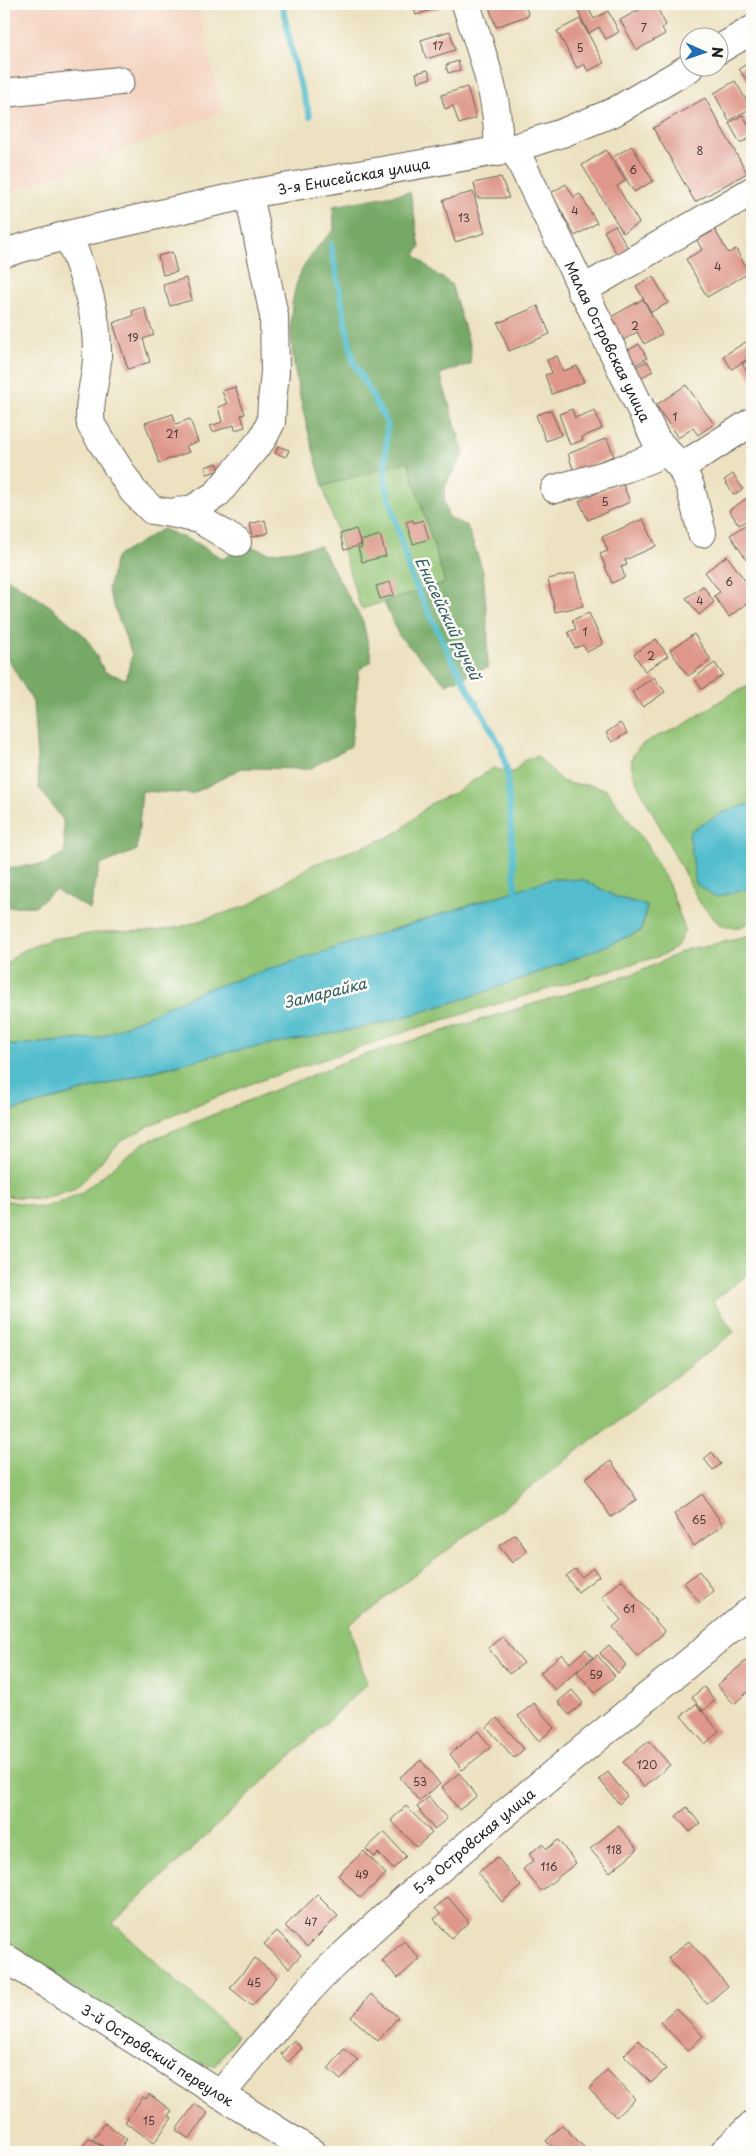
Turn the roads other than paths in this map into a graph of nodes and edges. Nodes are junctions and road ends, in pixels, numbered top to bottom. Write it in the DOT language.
graph roads {
  1 [pos="466,4"];
  2 [pos="752,30"];
  3 [pos="728,44"];
  4 [pos="678,74"];
  5 [pos="120,81"];
  6 [pos="4,93"];
  7 [pos="506,150"];
  8 [pos="752,192"];
  9 [pos="248,194"];
  10 [pos="68,235"];
  11 [pos="4,253"];
  12 [pos="582,291"];
  13 [pos="752,422"];
  14 [pos="673,460"];
  15 [pos="555,489"];
  16 [pos="170,513"];
  17 [pos="702,533"];
  18 [pos="237,542"];
  19 [pos="752,1610"];
  20 [pos="4,1958"];
  21 [pos="220,2096"];
  22 [pos="752,2125"];
  23 [pos="311,2152"];
  24 [pos="724,2152"];
  1 -- 7 [label="street, Малая Островская улица"];
  2 -- 3 [label="street"];
  4 -- 7 [label="street, 3-я Енисейская улица"];
  5 -- 6 [label="street"];
  7 -- 9 [label="street, 3-я Енисейская улица"];
  7 -- 12 [label="street, Малая Островская улица"];
  8 -- 12 [label="street"];
  9 -- 10 [label="street, 3-я Енисейская улица"];
  9 -- 16 [label="street"];
  10 -- 11 [label="street, 3-я Енисейская улица"];
  10 -- 16 [label="street"];
  12 -- 14 [label="street, Малая Островская улица"];
  13 -- 14 [label="street"];
  14 -- 15 [label="street"];
  14 -- 17 [label="street, Малая Островская улица"];
  16 -- 18 [label="street"];
  19 -- 21 [label="street, 5-я Островская улица"];
  20 -- 21 [label="street, 3-й Островский переулок"];
  21 -- 23 [label="street, 3-й Островский переулок"];
  22 -- 24 [label="street"];
}
